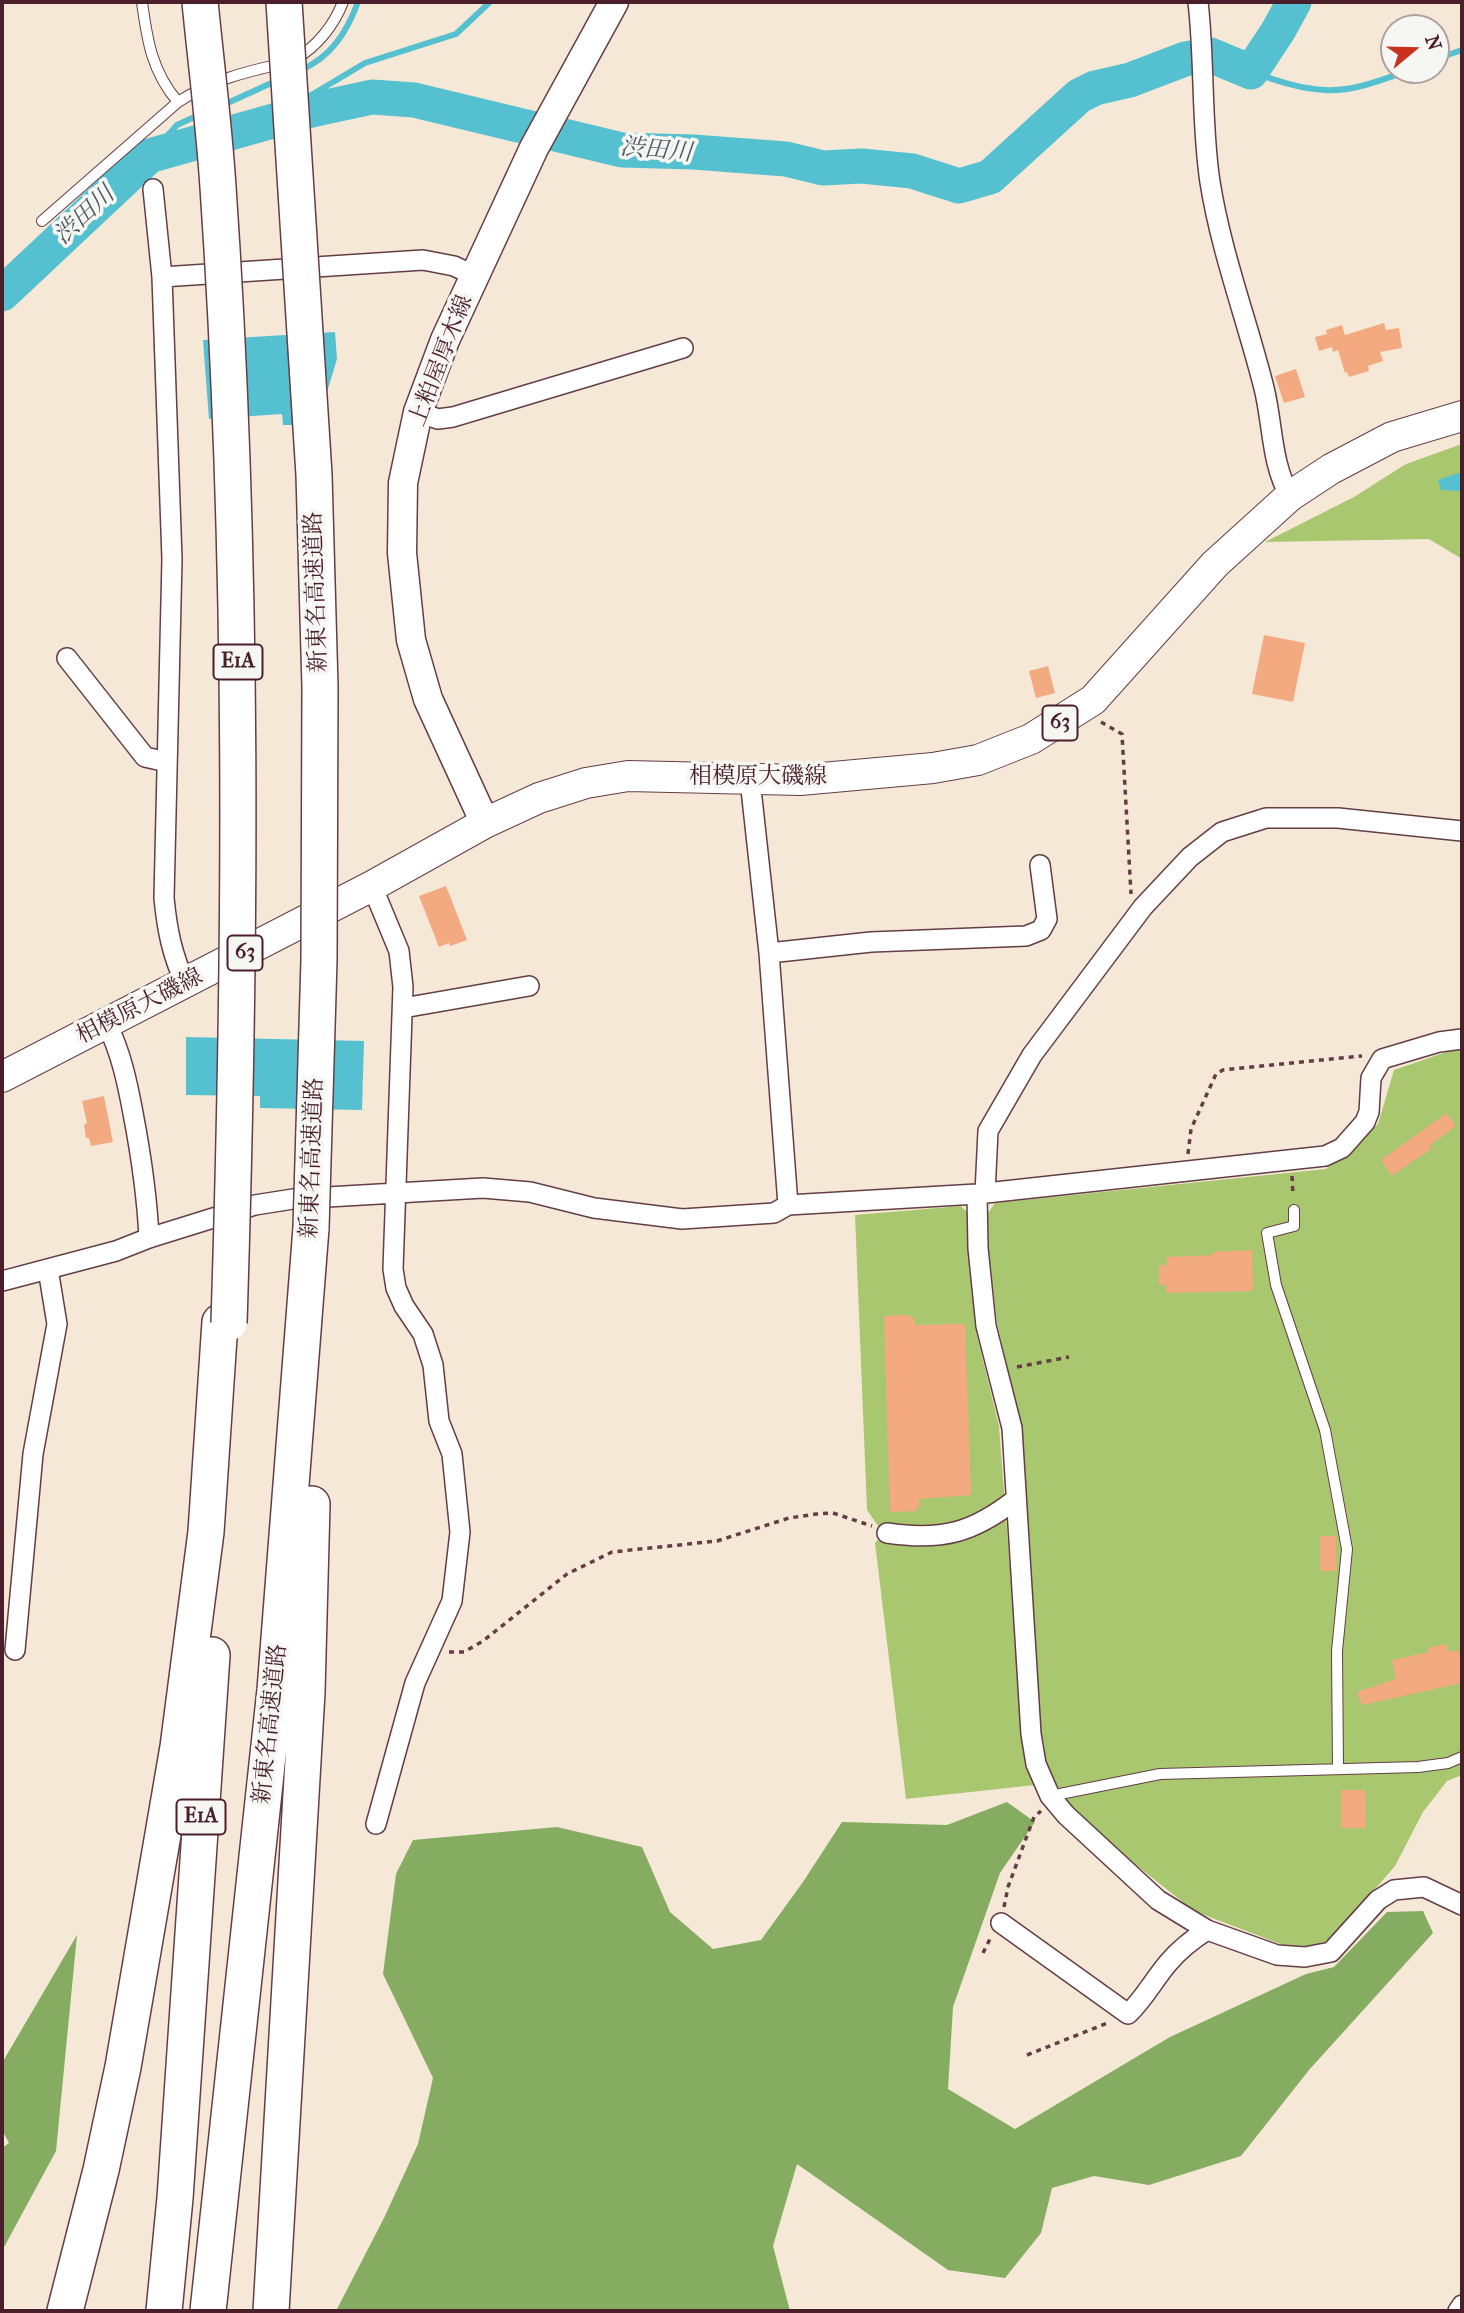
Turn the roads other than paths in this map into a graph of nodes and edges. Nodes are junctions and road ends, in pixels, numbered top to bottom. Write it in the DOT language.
graph roads {
  1 [pos="142,2"];
  2 [pos="200,2"];
  3 [pos="284,2"];
  4 [pos="343,2"];
  5 [pos="614,2"];
  6 [pos="1198,2"];
  7 [pos="178,102"];
  8 [pos="153,189"];
  9 [pos="42,221"];
  10 [pos="475,276"];
  11 [pos="162,277"];
  12 [pos="683,348"];
  13 [pos="418,412"];
  14 [pos="1462,416"];
  15 [pos="1290,496"];
  16 [pos="67,658"];
  17 [pos="167,762"];
  18 [pos="750,780"];
  19 [pos="485,823"];
  20 [pos="1462,831"];
  21 [pos="1040,865"];
  22 [pos="372,886"];
  23 [pos="768,953"];
  24 [pos="186,984"];
  25 [pos="520,993"];
  26 [pos="403,1008"];
  27 [pos="107,1024"];
  28 [pos="1462,1039"];
  29 [pos="2,1077"];
  30 [pos="396,1193"];
  31 [pos="981,1194"];
  32 [pos="788,1205"];
  33 [pos="1294,1210"];
  34 [pos="149,1238"];
  35 [pos="48,1269"];
  36 [pos="2,1281"];
  37 [pos="225,1323"];
  38 [pos="308,1327"];
  39 [pos="1016,1499"];
  40 [pos="887,1532"];
  41 [pos="9,1651"];
  42 [pos="1462,1756"];
  43 [pos="1338,1769"];
  44 [pos="1051,1798"];
  45 [pos="376,1824"];
  46 [pos="1462,1905"];
  47 [pos="1001,1923"];
  48 [pos="1207,1930"];
  49 [pos="1462,2305"];
  50 [pos="65,2311"];
  51 [pos="164,2311"];
  52 [pos="208,2311"];
  53 [pos="271,2311"];
  54 [pos="1458,2311"];
  1 -- 7 [label="lane"];
  2 -- 37 [label="highway, E1A, bridge"];
  3 -- 38 [label="highway, 新東名高速道路, bridge"];
  4 -- 7 [label="lane"];
  5 -- 10 [label="main road, 上粕屋厚木線"];
  6 -- 15 [label="street"];
  7 -- 9 [label="lane"];
  8 -- 11 [label="street"];
  10 -- 11 [label="street"];
  10 -- 13 [label="main road, 上粕屋厚木線"];
  11 -- 17 [label="street"];
  12 -- 13 [label="street"];
  13 -- 19 [label="main road, 上粕屋厚木線"];
  14 -- 15 [label="main road, 相模原大磯線 / 63"];
  15 -- 18 [label="main road, 相模原大磯線 / 63"];
  16 -- 17 [label="street"];
  17 -- 24 [label="street"];
  18 -- 19 [label="main road, 相模原大磯線 / 63"];
  18 -- 23 [label="street"];
  19 -- 22 [label="main road, 相模原大磯線 / 63"];
  20 -- 31 [label="street"];
  21 -- 23 [label="street"];
  22 -- 24 [label="main road, 相模原大磯線 / 63"];
  22 -- 26 [label="street"];
  23 -- 32 [label="street"];
  24 -- 27 [label="main road, 相模原大磯線 / 63"];
  25 -- 26 [label="street"];
  26 -- 30 [label="street"];
  27 -- 29 [label="main road, 相模原大磯線 / 63"];
  27 -- 34 [label="street"];
  28 -- 31 [label="street"];
  30 -- 32 [label="street"];
  30 -- 34 [label="street"];
  30 -- 45 [label="street"];
  31 -- 32 [label="street"];
  31 -- 39 [label="street"];
  33 -- 43 [label="lane"];
  34 -- 35 [label="street"];
  35 -- 36 [label="street"];
  35 -- 41 [label="street"];
  37 -- 50 [label="highway"];
  37 -- 51 [label="highway, E1A"];
  38 -- 52 [label="highway, 新東名高速道路 / E1A"];
  38 -- 53 [label="highway"];
  39 -- 40 [label="street"];
  39 -- 44 [label="street"];
  42 -- 43 [label="lane"];
  43 -- 44 [label="lane"];
  44 -- 48 [label="street"];
  46 -- 48 [label="street"];
  47 -- 48 [label="street"];
  49 -- 54 [label="street"];
}
